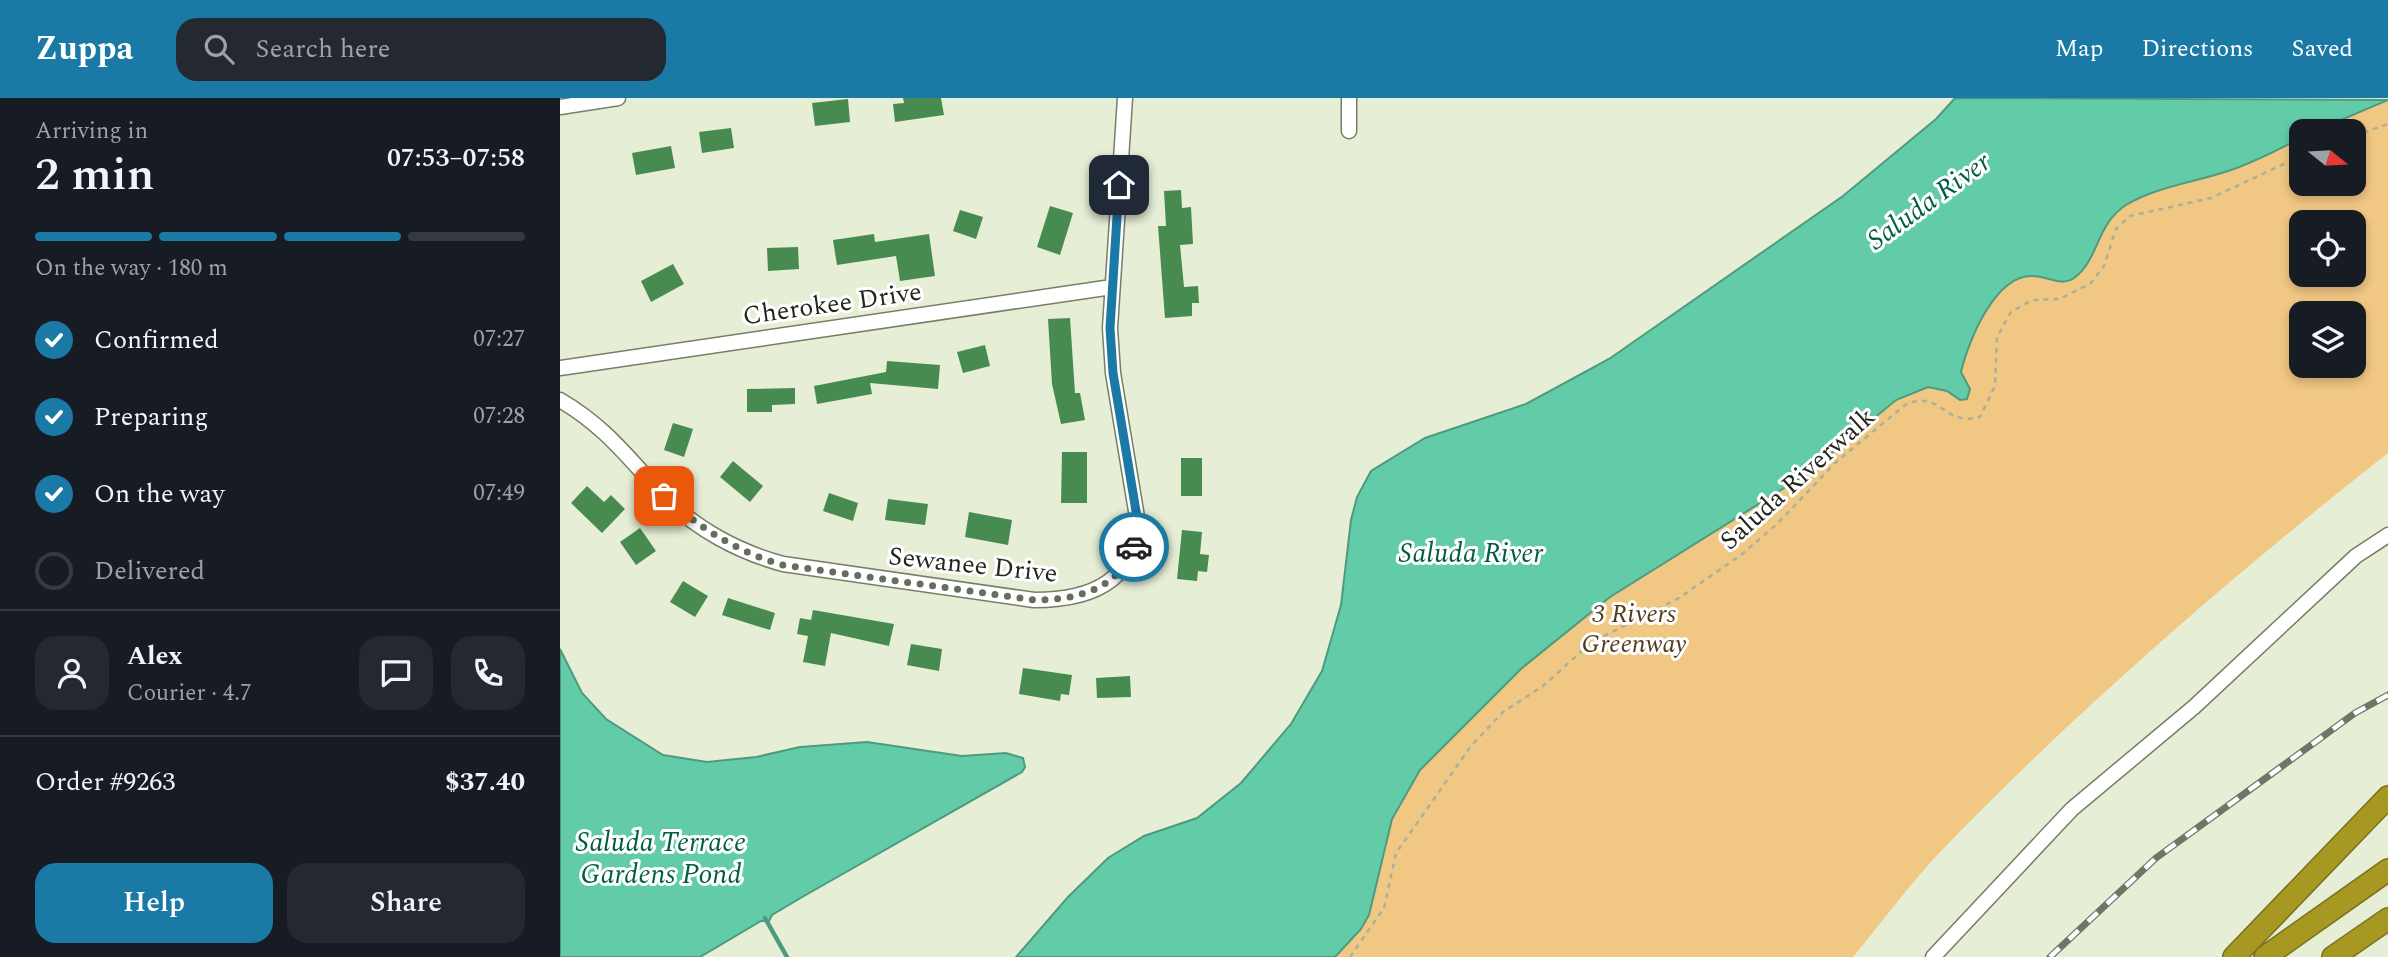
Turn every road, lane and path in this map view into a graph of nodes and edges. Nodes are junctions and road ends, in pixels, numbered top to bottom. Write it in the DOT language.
graph roads {
  1 [pos="618,98"];
  2 [pos="1125,98"];
  3 [pos="1349,98"];
  4 [pos="560,107"];
  5 [pos="2388,124"];
  6 [pos="1349,131"];
  7 [pos="2366,132"];
  8 [pos="2289,162"];
  9 [pos="1112,287"];
  10 [pos="560,368"];
  11 [pos="560,400"];
  12 [pos="2388,535"];
  13 [pos="2388,797"];
  14 [pos="2388,870"];
  15 [pos="2388,919"];
  16 [pos="1350,957"];
  17 [pos="1933,957"];
  18 [pos="2234,957"];
  19 [pos="2265,957"];
  20 [pos="2333,957"];
  1 -- 4 [label="street"];
  2 -- 9 [label="street, Sewanee Drive"];
  3 -- 6 [label="street"];
  5 -- 7 [label="path"];
  8 -- 16 [label="path, Saluda Riverwalk"];
  9 -- 10 [label="street, Cherokee Drive"];
  9 -- 11 [label="street, Sewanee Drive"];
  12 -- 17 [label="street"];
  13 -- 18 [label="highway"];
  14 -- 19 [label="highway"];
  15 -- 20 [label="highway"];
}
